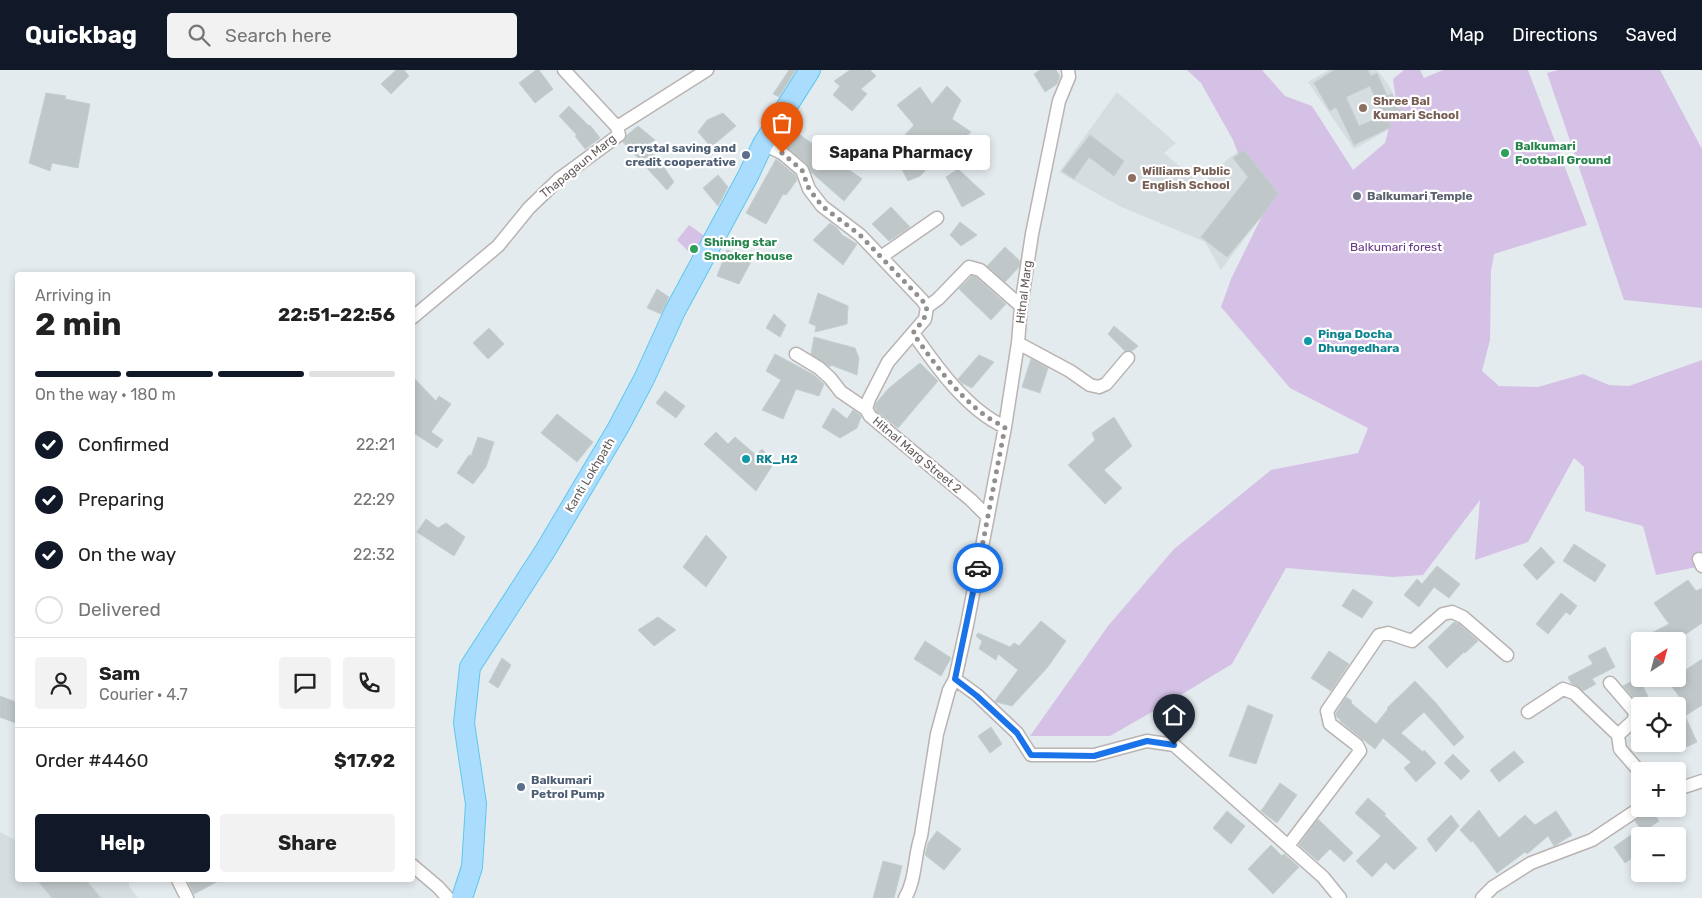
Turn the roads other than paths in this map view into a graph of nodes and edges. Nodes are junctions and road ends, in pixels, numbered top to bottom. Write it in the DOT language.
graph roads {
  1 [pos="564,70"];
  2 [pos="707,70"];
  3 [pos="810,70"];
  4 [pos="1068,70"];
  5 [pos="617,127"];
  6 [pos="763,144"];
  7 [pos="937,218"];
  8 [pos="881,257"];
  9 [pos="1021,306"];
  10 [pos="927,307"];
  11 [pos="415,315"];
  12 [pos="913,333"];
  13 [pos="1018,343"];
  14 [pos="796,354"];
  15 [pos="1128,358"];
  16 [pos="866,409"];
  17 [pos="1005,427"];
  18 [pos="988,517"];
  19 [pos="1507,655"];
  20 [pos="955,679"];
  21 [pos="1610,683"];
  22 [pos="1528,712"];
  23 [pos="1618,735"];
  24 [pos="1631,762"];
  25 [pos="1702,780"];
  26 [pos="1686,786"];
  27 [pos="1631,814"];
  28 [pos="1288,846"];
  29 [pos="415,868"];
  30 [pos="179,882"];
  31 [pos="187,898"];
  32 [pos="448,898"];
  33 [pos="462,898"];
  34 [pos="905,898"];
  35 [pos="1340,898"];
  36 [pos="1482,898"];
  1 -- 5 [label="street"];
  2 -- 5 [label="street, Thapagaun Marg"];
  3 -- 6 [label="main road, Kanti Lokhpath"];
  4 -- 9 [label="street, Hitnal Marg"];
  5 -- 11 [label="street, Thapagaun Marg"];
  6 -- 8 [label="street"];
  6 -- 33 [label="main road, Kanti Lokhpath"];
  7 -- 8 [label="street"];
  8 -- 10 [label="street"];
  9 -- 10 [label="street"];
  9 -- 13 [label="street, Hitnal Marg"];
  10 -- 12 [label="street, Hitnal Marg Street 2"];
  12 -- 16 [label="street, Hitnal Marg Street 2"];
  12 -- 17 [label="street"];
  13 -- 15 [label="street"];
  13 -- 17 [label="street, Hitnal Marg"];
  14 -- 16 [label="street"];
  16 -- 18 [label="street, Hitnal Marg Street 2"];
  17 -- 18 [label="street, Hitnal Marg"];
  18 -- 20 [label="street, Hitnal Marg"];
  19 -- 28 [label="street"];
  20 -- 28 [label="street"];
  20 -- 34 [label="street, Hitnal Marg"];
  21 -- 23 [label="street"];
  22 -- 23 [label="street"];
  23 -- 24 [label="street"];
  25 -- 26 [label="street"];
  27 -- 36 [label="street"];
  28 -- 35 [label="street"];
  29 -- 32 [label="street"];
  30 -- 31 [label="street"];
}
